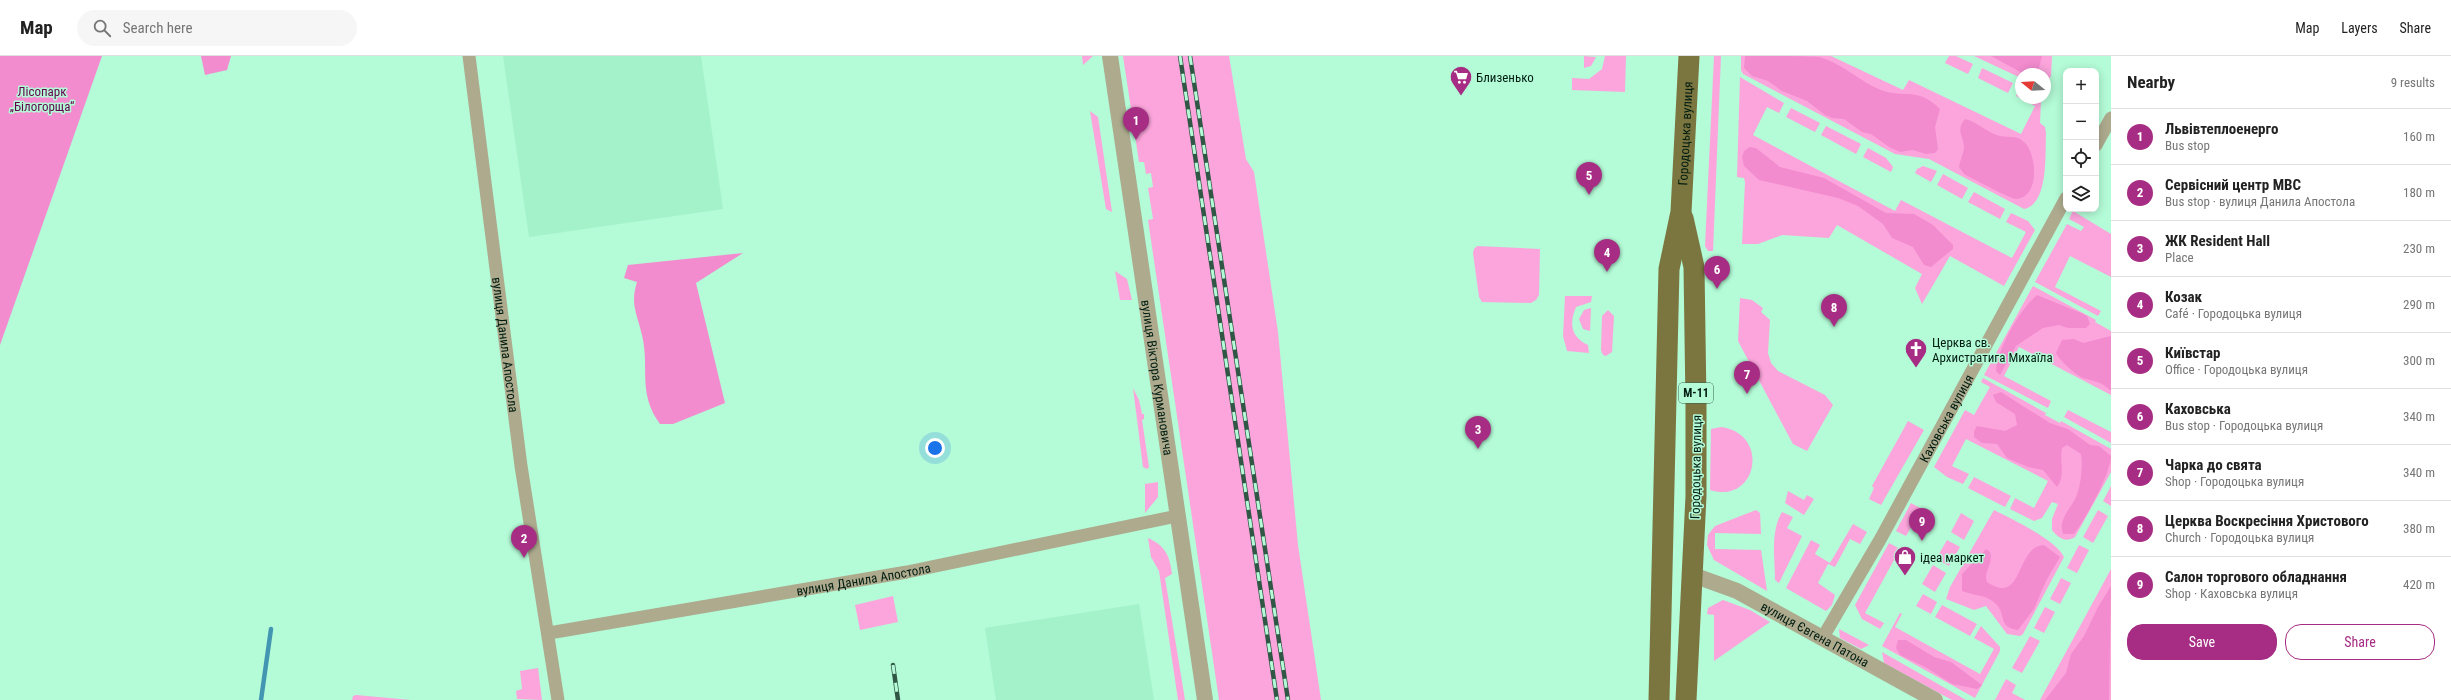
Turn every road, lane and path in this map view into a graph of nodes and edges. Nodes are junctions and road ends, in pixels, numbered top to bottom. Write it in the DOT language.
graph roads {
  1 [pos="469,56"];
  2 [pos="1110,56"];
  3 [pos="1688,56"];
  4 [pos="2111,118"];
  5 [pos="2099,140"];
  6 [pos="2063,204"];
  7 [pos="1681,212"];
  8 [pos="1665,454"];
  9 [pos="1696,496"];
  10 [pos="1177,516"];
  11 [pos="1663,525"];
  12 [pos="1693,575"];
  13 [pos="1661,616"];
  14 [pos="549,633"];
  15 [pos="1823,637"];
  16 [pos="558,700"];
  17 [pos="1205,700"];
  18 [pos="1659,700"];
  19 [pos="1686,700"];
  20 [pos="1935,700"];
  1 -- 14 [label="street, вулиця Данила Апостола"];
  2 -- 10 [label="street, вулиця Віктора Курмановича"];
  3 -- 7 [label="main road, Городоцька вулиця / М-11"];
  4 -- 5 [label="street"];
  6 -- 15 [label="street, Каховська вулиця"];
  7 -- 8 [label="main road, Городоцька вулиця / М-11"];
  7 -- 9 [label="main road, Городоцька вулиця / М-11"];
  8 -- 9 [label="main road"];
  8 -- 11 [label="main road, Городоцька вулиця / М-11"];
  9 -- 12 [label="main road, Городоцька вулиця / М-11"];
  10 -- 14 [label="street, вулиця Данила Апостола"];
  10 -- 17 [label="street, вулиця Віктора Курмановича"];
  11 -- 12 [label="main road"];
  11 -- 13 [label="main road, Городоцька вулиця / М-11"];
  12 -- 13 [label="main road"];
  12 -- 15 [label="street, вулиця Євгена Патона"];
  12 -- 19 [label="main road, Городоцька вулиця / М-11"];
  13 -- 18 [label="main road, Городоцька вулиця / М-11"];
  14 -- 16 [label="street, вулиця Данила Апостола"];
  15 -- 20 [label="street, вулиця Євгена Патона"];
}
